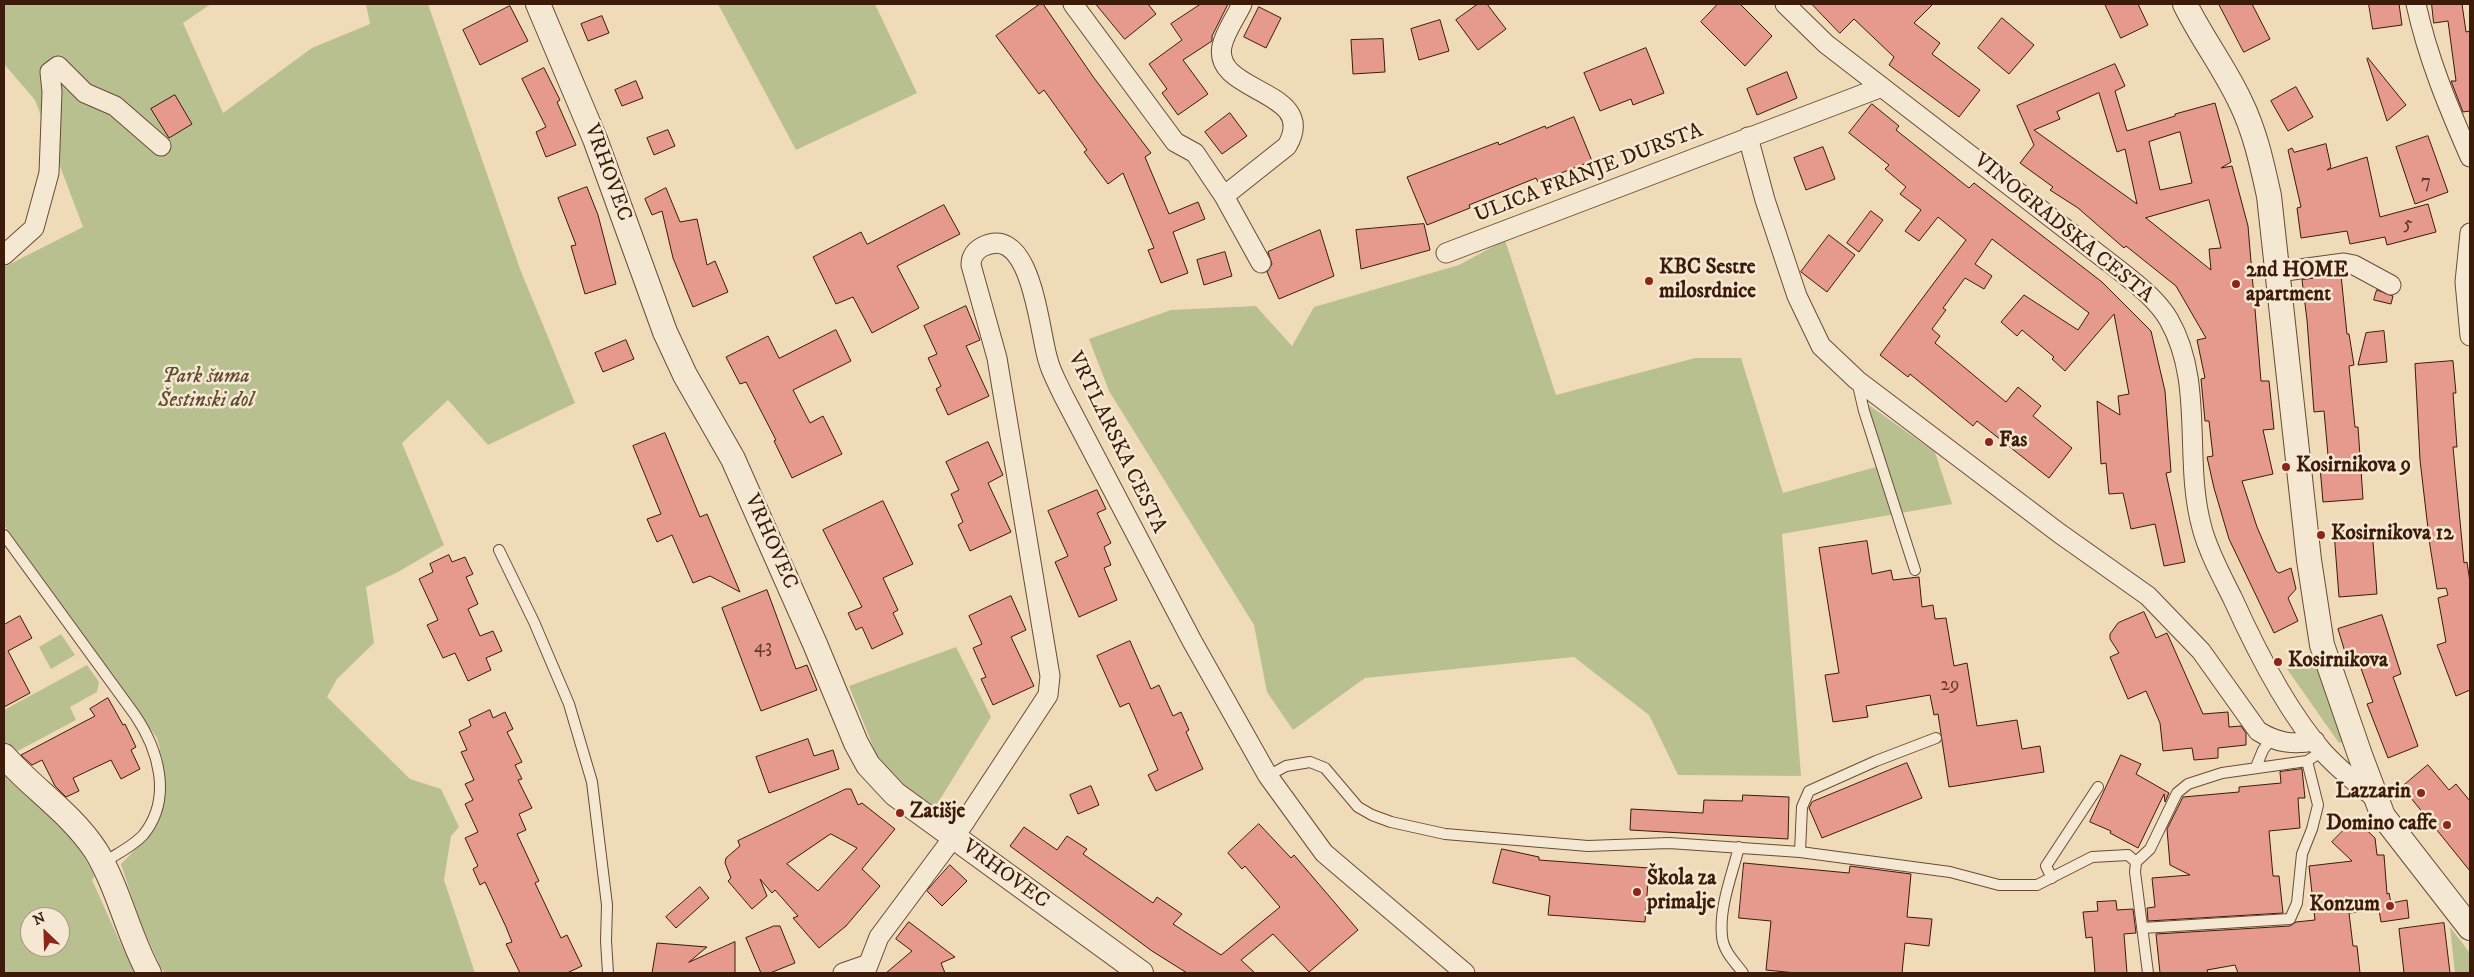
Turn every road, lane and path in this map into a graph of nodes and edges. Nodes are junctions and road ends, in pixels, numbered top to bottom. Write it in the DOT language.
graph roads {
  1 [pos="538,4"];
  2 [pos="1073,4"];
  3 [pos="1242,4"];
  4 [pos="1785,4"];
  5 [pos="2185,4"];
  6 [pos="2416,4"];
  7 [pos="1882,87"];
  8 [pos="1748,137"];
  9 [pos="161,146"];
  10 [pos="2470,157"];
  11 [pos="1224,196"];
  12 [pos="2468,242"];
  13 [pos="1446,253"];
  14 [pos="4,255"];
  15 [pos="1261,263"];
  16 [pos="2278,272"];
  17 [pos="2391,285"];
  18 [pos="2470,336"];
  19 [pos="1857,380"];
  20 [pos="4,535"];
  21 [pos="499,550"];
  22 [pos="1915,570"];
  23 [pos="1936,738"];
  24 [pos="2271,739"];
  25 [pos="2315,751"];
  26 [pos="4,756"];
  27 [pos="2256,767"];
  28 [pos="1268,776"];
  29 [pos="2098,787"];
  30 [pos="2376,798"];
  31 [pos="954,837"];
  32 [pos="1739,848"];
  33 [pos="1800,852"];
  34 [pos="103,863"];
  35 [pos="2136,867"];
  36 [pos="2052,878"];
  37 [pos="2142,928"];
  38 [pos="2470,928"];
  39 [pos="866,969"];
  40 [pos="149,973"];
  41 [pos="608,973"];
  42 [pos="843,973"];
  43 [pos="1141,973"];
  44 [pos="1465,973"];
  45 [pos="1743,973"];
  46 [pos="2148,973"];
  1 -- 31 [label="street, VRHOVEC"];
  2 -- 11 [label="street"];
  3 -- 11 [label="street"];
  4 -- 7 [label="street, VINOGRADSKA CESTA"];
  5 -- 16 [label="street"];
  6 -- 10 [label="street"];
  7 -- 8 [label="street, ULICA FRANJE DURSTA"];
  7 -- 25 [label="street, VINOGRADSKA CESTA"];
  8 -- 13 [label="street, ULICA FRANJE DURSTA"];
  8 -- 19 [label="street"];
  9 -- 14 [label="street"];
  11 -- 15 [label="street"];
  12 -- 18 [label="street"];
  16 -- 17 [label="street"];
  16 -- 30 [label="street"];
  19 -- 22 [label="lane"];
  19 -- 24 [label="street"];
  20 -- 34 [label="lane"];
  21 -- 41 [label="lane"];
  23 -- 33 [label="lane"];
  24 -- 25 [label="street"];
  24 -- 27 [label="lane"];
  25 -- 27 [label="lane"];
  25 -- 30 [label="street, VINOGRADSKA CESTA"];
  25 -- 37 [label="lane"];
  26 -- 34 [label="street"];
  27 -- 35 [label="lane"];
  28 -- 31 [label="street, VRTLARSKA CESTA"];
  28 -- 32 [label="lane"];
  28 -- 44 [label="street, VRTLARSKA CESTA"];
  29 -- 36 [label="lane"];
  30 -- 38 [label="street, VINOGRADSKA CESTA"];
  31 -- 39 [label="street"];
  31 -- 43 [label="street, VRHOVEC"];
  32 -- 33 [label="lane"];
  32 -- 45 [label="lane"];
  33 -- 36 [label="lane"];
  34 -- 40 [label="street"];
  35 -- 36 [label="lane"];
  35 -- 37 [label="lane"];
  37 -- 46 [label="lane"];
  39 -- 42 [label="street"];
}
